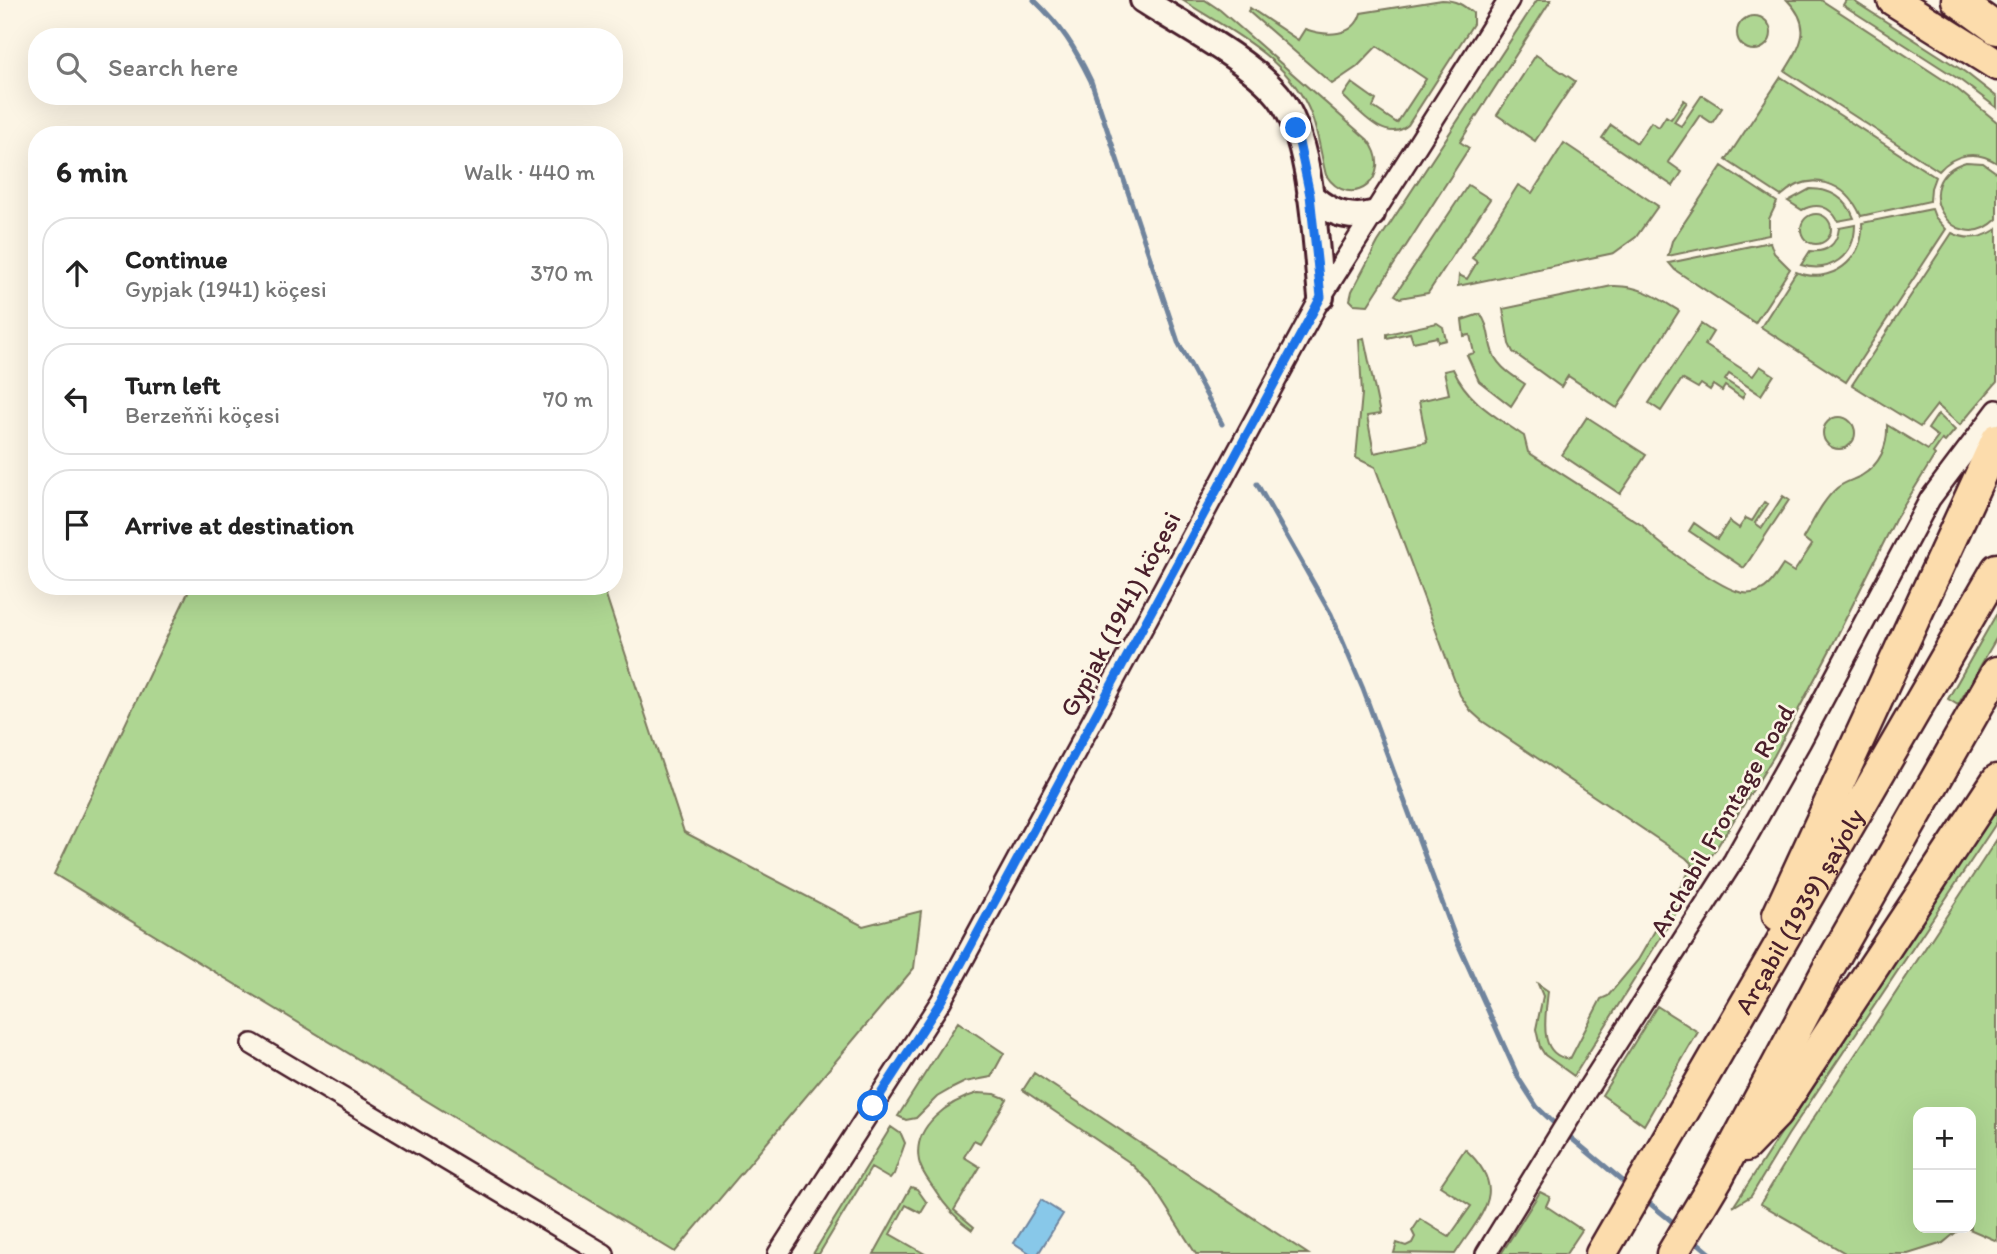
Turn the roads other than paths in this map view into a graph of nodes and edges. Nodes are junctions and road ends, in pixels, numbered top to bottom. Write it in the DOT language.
graph roads {
  1 [pos="1143,0"];
  2 [pos="1509,0"];
  3 [pos="1893,0"];
  4 [pos="1957,0"];
  5 [pos="1967,0"];
  6 [pos="1997,14"];
  7 [pos="1997,29"];
  8 [pos="1949,35"];
  9 [pos="1997,65"];
  10 [pos="1997,78"];
  11 [pos="1310,195"];
  12 [pos="1372,214"];
  13 [pos="1321,297"];
  14 [pos="1997,410"];
  15 [pos="1997,439"];
  16 [pos="1997,569"];
  17 [pos="1997,672"];
  18 [pos="1997,780"];
  19 [pos="252,1044"];
  20 [pos="1670,1138"];
  21 [pos="1719,1175"];
  22 [pos="1604,1249"];
  23 [pos="604,1254"];
  24 [pos="778,1254"];
  25 [pos="1486,1254"];
  26 [pos="1672,1254"];
  1 -- 11 [label="street"];
  2 -- 12 [label="street, Gypjak (1941) köçesi"];
  3 -- 8 [label="main road"];
  4 -- 7 [label="main road"];
  5 -- 6 [label="main road"];
  8 -- 9 [label="main road"];
  8 -- 10 [label="main road"];
  11 -- 12 [label="street"];
  11 -- 13 [label="street"];
  12 -- 13 [label="street, Gypjak (1941) köçesi"];
  13 -- 24 [label="street, Gypjak (1941) köçesi"];
  14 -- 25 [label="street, Archabil Frontage Road"];
  15 -- 20 [label="main road"];
  16 -- 20 [label="main road, Arçabil (1939) şaýoly"];
  17 -- 21 [label="main road, Arçabil (1939) şaýoly"];
  18 -- 21 [label="main road"];
  19 -- 23 [label="street"];
  20 -- 22 [label="main road, Arçabil (1939) şaýoly"];
  21 -- 26 [label="main road, Arçabil (1939) şaýoly"];
}
